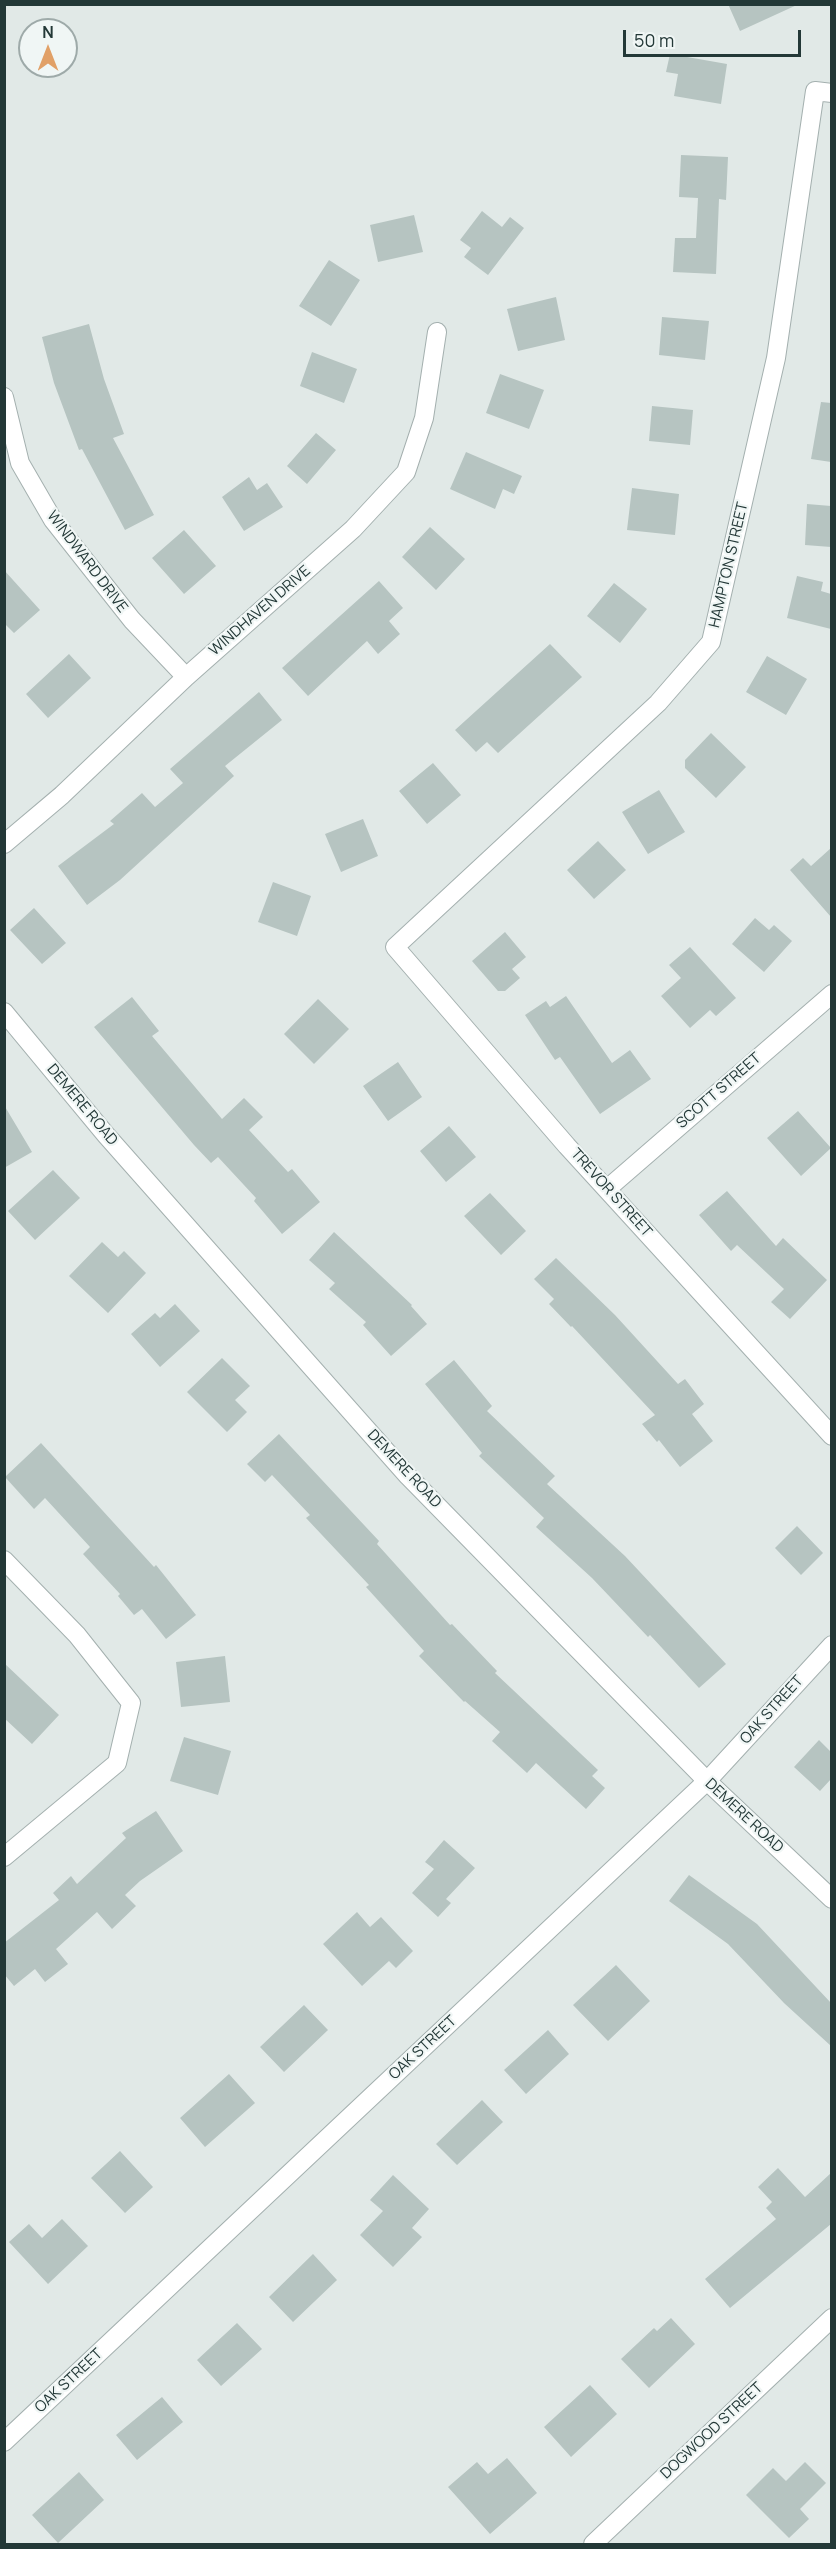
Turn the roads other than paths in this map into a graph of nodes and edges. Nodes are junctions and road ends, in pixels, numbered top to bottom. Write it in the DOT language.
graph roads {
  1 [pos="823,92"];
  2 [pos="437,332"];
  3 [pos="4,398"];
  4 [pos="186,677"];
  5 [pos="4,844"];
  6 [pos="395,947"];
  7 [pos="831,994"];
  8 [pos="4,1012"];
  9 [pos="607,1189"];
  10 [pos="831,1436"];
  11 [pos="4,1560"];
  12 [pos="831,1645"];
  13 [pos="707,1781"];
  14 [pos="4,1857"];
  15 [pos="831,1899"];
  16 [pos="831,2318"];
  17 [pos="4,2442"];
  18 [pos="593,2544"];
  1 -- 6 [label="street, HAMPTON STREET"];
  2 -- 4 [label="street, WINDHAVEN DRIVE"];
  3 -- 4 [label="street, WINDWARD DRIVE"];
  4 -- 5 [label="street, WINDHAVEN DRIVE"];
  6 -- 9 [label="street, TREVOR STREET"];
  7 -- 9 [label="street, SCOTT STREET"];
  8 -- 13 [label="street, DEMERE ROAD"];
  9 -- 10 [label="street, TREVOR STREET"];
  11 -- 14 [label="street"];
  12 -- 13 [label="street, OAK STREET"];
  13 -- 15 [label="street, DEMERE ROAD"];
  13 -- 17 [label="street, OAK STREET"];
  16 -- 18 [label="street, DOGWOOD STREET"];
}
